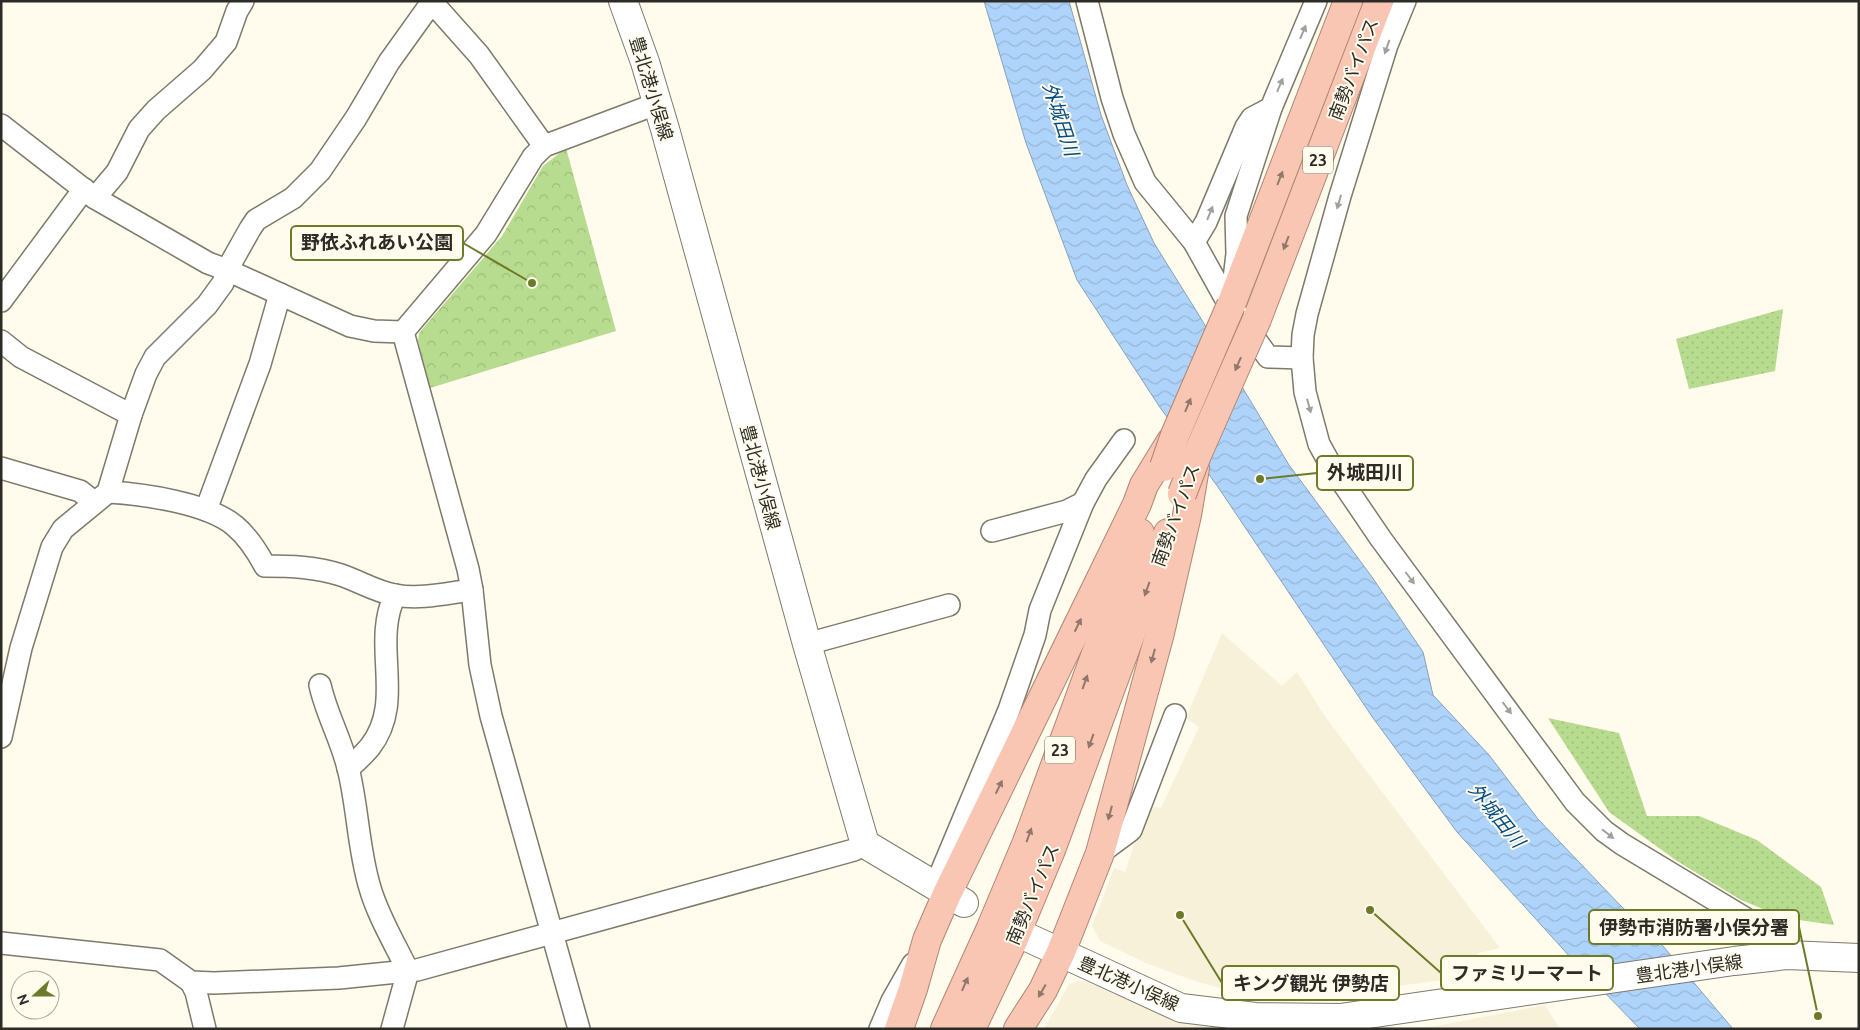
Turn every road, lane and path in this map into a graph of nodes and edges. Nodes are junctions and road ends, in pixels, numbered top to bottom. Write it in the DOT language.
graph roads {
  1 [pos="243,1"];
  2 [pos="622,1"];
  3 [pos="1087,1"];
  4 [pos="1316,1"];
  5 [pos="1348,1"];
  6 [pos="1378,1"];
  7 [pos="1405,1"];
  8 [pos="432,2"];
  9 [pos="656,104"];
  10 [pos="1271,108"];
  11 [pos="3,130"];
  12 [pos="544,146"];
  13 [pos="90,194"];
  14 [pos="1194,242"];
  15 [pos="227,270"];
  16 [pos="280,294"];
  17 [pos="1,301"];
  18 [pos="1231,305"];
  19 [pos="403,332"];
  20 [pos="1,341"];
  21 [pos="1302,358"];
  22 [pos="131,415"];
  23 [pos="1175,435"];
  24 [pos="1124,440"];
  25 [pos="1197,455"];
  26 [pos="1,468"];
  27 [pos="101,497"];
  28 [pos="1083,503"];
  29 [pos="206,510"];
  30 [pos="992,531"];
  31 [pos="472,590"];
  32 [pos="395,595"];
  33 [pos="949,605"];
  34 [pos="807,644"];
  35 [pos="320,684"];
  36 [pos="1175,715"];
  37 [pos="1,737"];
  38 [pos="348,768"];
  39 [pos="865,844"];
  40 [pos="1100,853"];
  41 [pos="949,895"];
  42 [pos="552,933"];
  43 [pos="1029,938"];
  44 [pos="927,940"];
  45 [pos="1,943"];
  46 [pos="1061,952"];
  47 [pos="1787,955"];
  48 [pos="1859,958"];
  49 [pos="408,971"];
  50 [pos="191,982"];
  51 [pos="206,1029"];
  52 [pos="392,1029"];
  53 [pos="579,1029"];
  54 [pos="880,1029"];
  55 [pos="900,1029"];
  56 [pos="945,1029"];
  57 [pos="971,1029"];
  58 [pos="1018,1029"];
  1 -- 13 [label="street"];
  2 -- 9 [label="main road, 豊北港小俣線"];
  3 -- 14 [label="street"];
  10 -- 4 [label="street, one-way"];
  18 -- 5 [label="highway, 南勢バイパス / 23, one-way"];
  6 -- 25 [label="highway, 南勢バイパス / 23, one-way, bridge"];
  7 -- 21 [label="street, one-way"];
  8 -- 12 [label="street"];
  8 -- 15 [label="street"];
  9 -- 12 [label="street"];
  9 -- 34 [label="main road, 豊北港小俣線"];
  14 -- 10 [label="street, one-way"];
  10 -- 18 [label="street"];
  11 -- 13 [label="street"];
  12 -- 19 [label="street"];
  13 -- 15 [label="street"];
  13 -- 17 [label="street"];
  14 -- 21 [label="street"];
  15 -- 16 [label="street"];
  15 -- 22 [label="street"];
  16 -- 19 [label="street"];
  16 -- 29 [label="street"];
  23 -- 18 [label="highway, 南勢バイパス / 23, one-way, bridge"];
  19 -- 31 [label="street"];
  20 -- 22 [label="street"];
  21 -- 47 [label="street, one-way"];
  22 -- 27 [label="street"];
  41 -- 23 [label="highway, one-way"];
  56 -- 23 [label="highway, 南勢バイパス / 23, one-way, bridge"];
  24 -- 28 [label="street"];
  25 -- 40 [label="highway, one-way"];
  25 -- 57 [label="highway, 南勢バイパス / 23, one-way, bridge"];
  26 -- 27 [label="street"];
  27 -- 29 [label="street"];
  27 -- 37 [label="street"];
  28 -- 30 [label="street"];
  28 -- 41 [label="street"];
  29 -- 32 [label="street"];
  31 -- 32 [label="street"];
  31 -- 42 [label="street"];
  32 -- 38 [label="street"];
  33 -- 34 [label="street"];
  34 -- 39 [label="main road, 豊北港小俣線"];
  35 -- 38 [label="street"];
  36 -- 40 [label="street"];
  38 -- 49 [label="street"];
  39 -- 41 [label="main road"];
  39 -- 42 [label="street"];
  40 -- 46 [label="highway"];
  41 -- 44 [label="highway"];
  42 -- 49 [label="street"];
  42 -- 53 [label="street"];
  43 -- 46 [label="main road, 豊北港小俣線"];
  44 -- 54 [label="street"];
  44 -- 55 [label="highway"];
  45 -- 50 [label="street"];
  46 -- 47 [label="main road, 豊北港小俣線"];
  46 -- 58 [label="highway, one-way"];
  47 -- 48 [label="main road, 豊北港小俣線"];
  49 -- 50 [label="street"];
  49 -- 52 [label="street"];
  50 -- 51 [label="street"];
}
